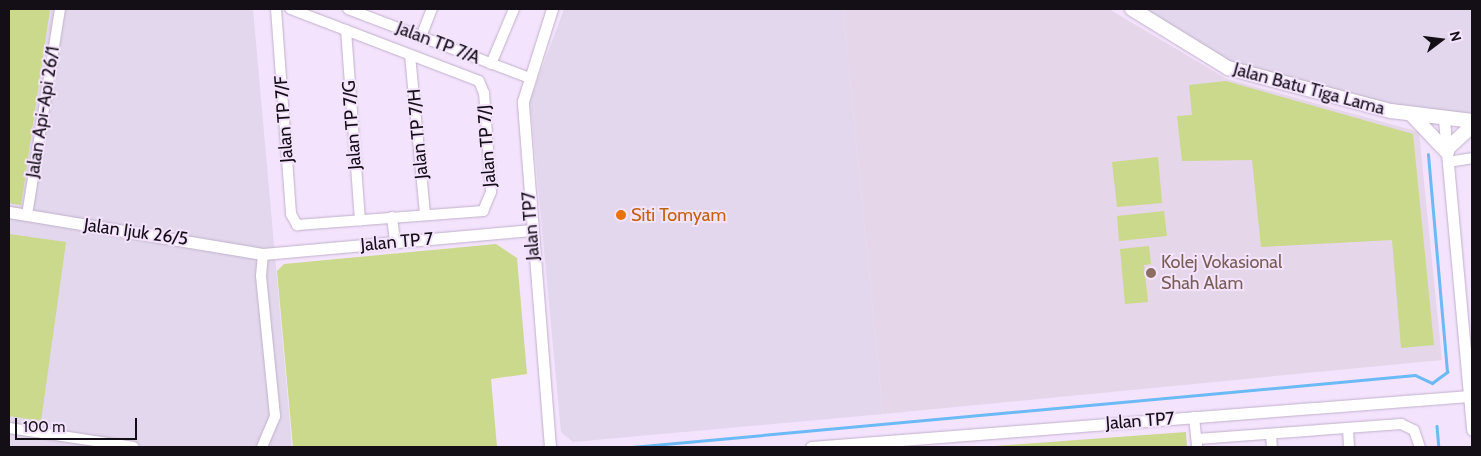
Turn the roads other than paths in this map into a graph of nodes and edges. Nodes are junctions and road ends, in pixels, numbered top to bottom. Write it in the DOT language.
graph roads {
  1 [pos="60,9"];
  2 [pos="276,9"];
  3 [pos="290,9"];
  4 [pos="350,9"];
  5 [pos="432,9"];
  6 [pos="514,9"];
  7 [pos="552,9"];
  8 [pos="1132,9"];
  9 [pos="346,30"];
  10 [pos="421,37"];
  11 [pos="410,55"];
  12 [pos="491,64"];
  13 [pos="527,78"];
  14 [pos="1412,115"];
  15 [pos="1444,120"];
  16 [pos="1472,122"];
  17 [pos="1472,126"];
  18 [pos="1447,154"];
  19 [pos="1472,158"];
  20 [pos="9,212"];
  21 [pos="425,214"];
  22 [pos="28,215"];
  23 [pos="392,217"];
  24 [pos="360,220"];
  25 [pos="531,230"];
  26 [pos="395,242"];
  27 [pos="263,254"];
  28 [pos="1470,390"];
  29 [pos="1194,417"];
  30 [pos="9,428"];
  31 [pos="1348,428"];
  32 [pos="1472,430"];
  33 [pos="1271,434"];
  34 [pos="901,440"];
  35 [pos="1197,443"];
  36 [pos="870,445"];
  37 [pos="134,447"];
  38 [pos="262,447"];
  39 [pos="550,447"];
  40 [pos="811,447"];
  41 [pos="890,447"];
  42 [pos="1272,447"];
  43 [pos="1350,447"];
  44 [pos="1420,447"];
  1 -- 22 [label="street, Jalan Api-Api 26/1"];
  2 -- 24 [label="street, Jalan TP 7/F"];
  3 -- 9 [label="street"];
  4 -- 10 [label="street, Jalan TP 7/A"];
  5 -- 10 [label="street"];
  6 -- 12 [label="street"];
  7 -- 13 [label="street, Jalan TP7"];
  8 -- 14 [label="main road, Jalan Batu Tiga Lama"];
  9 -- 11 [label="street"];
  9 -- 24 [label="street, Jalan TP 7/G"];
  10 -- 12 [label="street, Jalan TP 7/A"];
  11 -- 21 [label="street, Jalan TP 7/H"];
  11 -- 21 [label="street, Jalan TP 7/J"];
  12 -- 13 [label="street, Jalan TP 7/A"];
  13 -- 25 [label="street, Jalan TP7"];
  14 -- 15 [label="main road, Jalan Batu Tiga Lama"];
  14 -- 18 [label="main road"];
  15 -- 16 [label="main road, Jalan Batu Tiga Lama"];
  15 -- 18 [label="street"];
  17 -- 18 [label="main road"];
  18 -- 19 [label="street"];
  18 -- 28 [label="street"];
  20 -- 22 [label="street, Jalan Ijuk 26/5"];
  21 -- 23 [label="street"];
  22 -- 27 [label="street, Jalan Ijuk 26/5"];
  23 -- 24 [label="street"];
  23 -- 26 [label="street"];
  25 -- 26 [label="street, Jalan TP 7"];
  25 -- 39 [label="street, Jalan TP7"];
  26 -- 27 [label="street, Jalan TP 7"];
  27 -- 38 [label="street"];
  28 -- 29 [label="street, Jalan TP7"];
  28 -- 32 [label="street"];
  29 -- 34 [label="street, Jalan TP7"];
  29 -- 35 [label="street"];
  30 -- 37 [label="street"];
  31 -- 33 [label="street"];
  31 -- 43 [label="street"];
  31 -- 44 [label="street"];
  33 -- 35 [label="street"];
  33 -- 42 [label="street"];
  34 -- 36 [label="street, Jalan TP7"];
  34 -- 41 [label="street"];
  36 -- 40 [label="street, Jalan TP7"];
}
